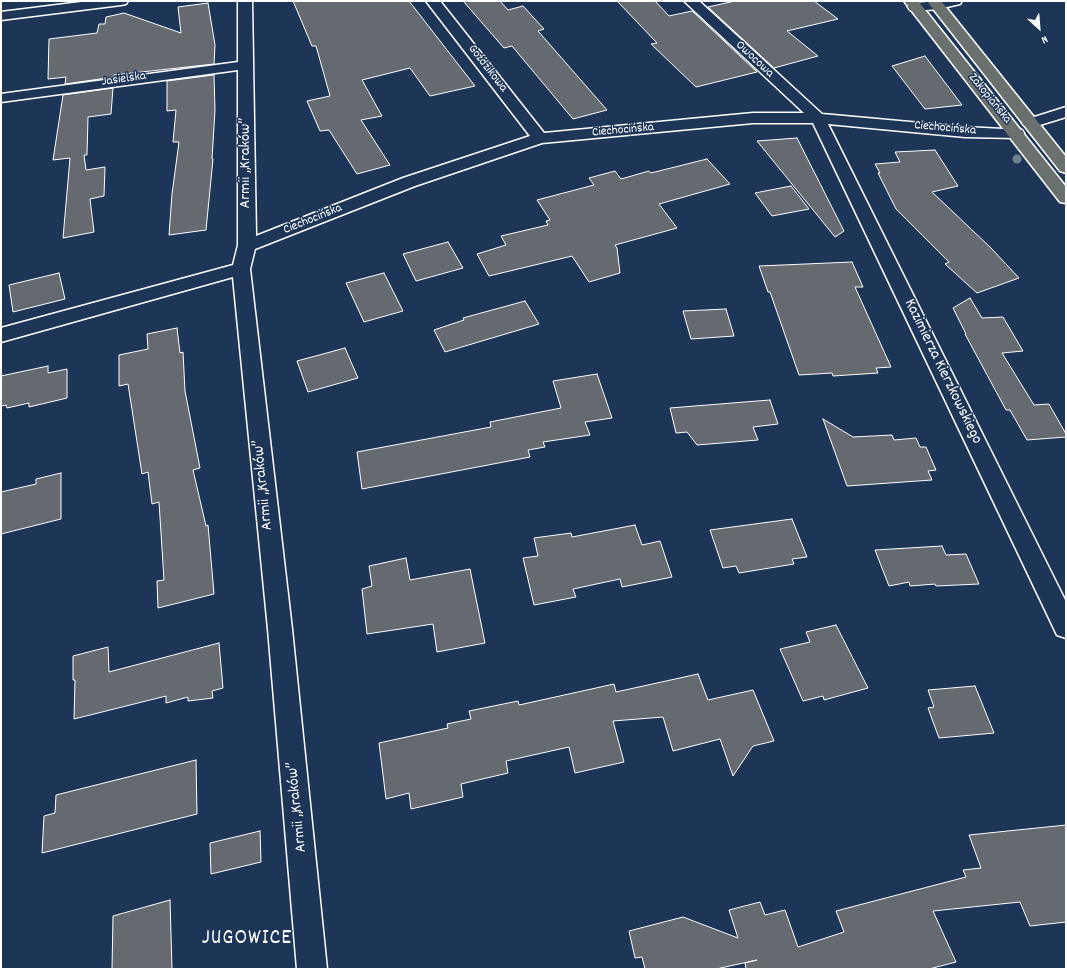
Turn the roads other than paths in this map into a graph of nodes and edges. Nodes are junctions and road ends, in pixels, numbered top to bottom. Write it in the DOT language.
graph roads {
  1 [pos="120,1"];
  2 [pos="246,1"];
  3 [pos="433,1"];
  4 [pos="691,1"];
  5 [pos="955,1"];
  6 [pos="936,3"];
  7 [pos="913,4"];
  8 [pos="1,16"];
  9 [pos="246,65"];
  10 [pos="1,98"];
  11 [pos="1066,112"];
  12 [pos="818,118"];
  13 [pos="1030,123"];
  14 [pos="1016,133"];
  15 [pos="540,138"];
  16 [pos="1066,168"];
  17 [pos="1066,198"];
  18 [pos="247,245"];
  19 [pos="241,269"];
  20 [pos="1,335"];
  21 [pos="1066,627"];
  22 [pos="312,969"];
  1 -- 8 [label="street"];
  2 -- 9 [label="street, Armii „Kraków”"];
  3 -- 15 [label="street, Goździkowa"];
  4 -- 12 [label="street, Owocowa"];
  5 -- 6 [label="street"];
  6 -- 7 [label="street"];
  6 -- 13 [label="main road, Zakopiańska"];
  7 -- 14 [label="main road, Zakopiańska"];
  9 -- 10 [label="street, Jasielska"];
  9 -- 18 [label="street, Armii „Kraków”"];
  11 -- 13 [label="street"];
  12 -- 14 [label="street, Ciechocińska"];
  12 -- 15 [label="street, Ciechocińska"];
  12 -- 21 [label="street, Kazimierza Kierzkowskiego"];
  13 -- 16 [label="main road, Zakopiańska"];
  14 -- 17 [label="main road, Zakopiańska"];
  15 -- 18 [label="street, Ciechocińska"];
  18 -- 19 [label="street, Armii „Kraków”"];
  19 -- 20 [label="street"];
  19 -- 22 [label="street, Armii „Kraków”"];
}
